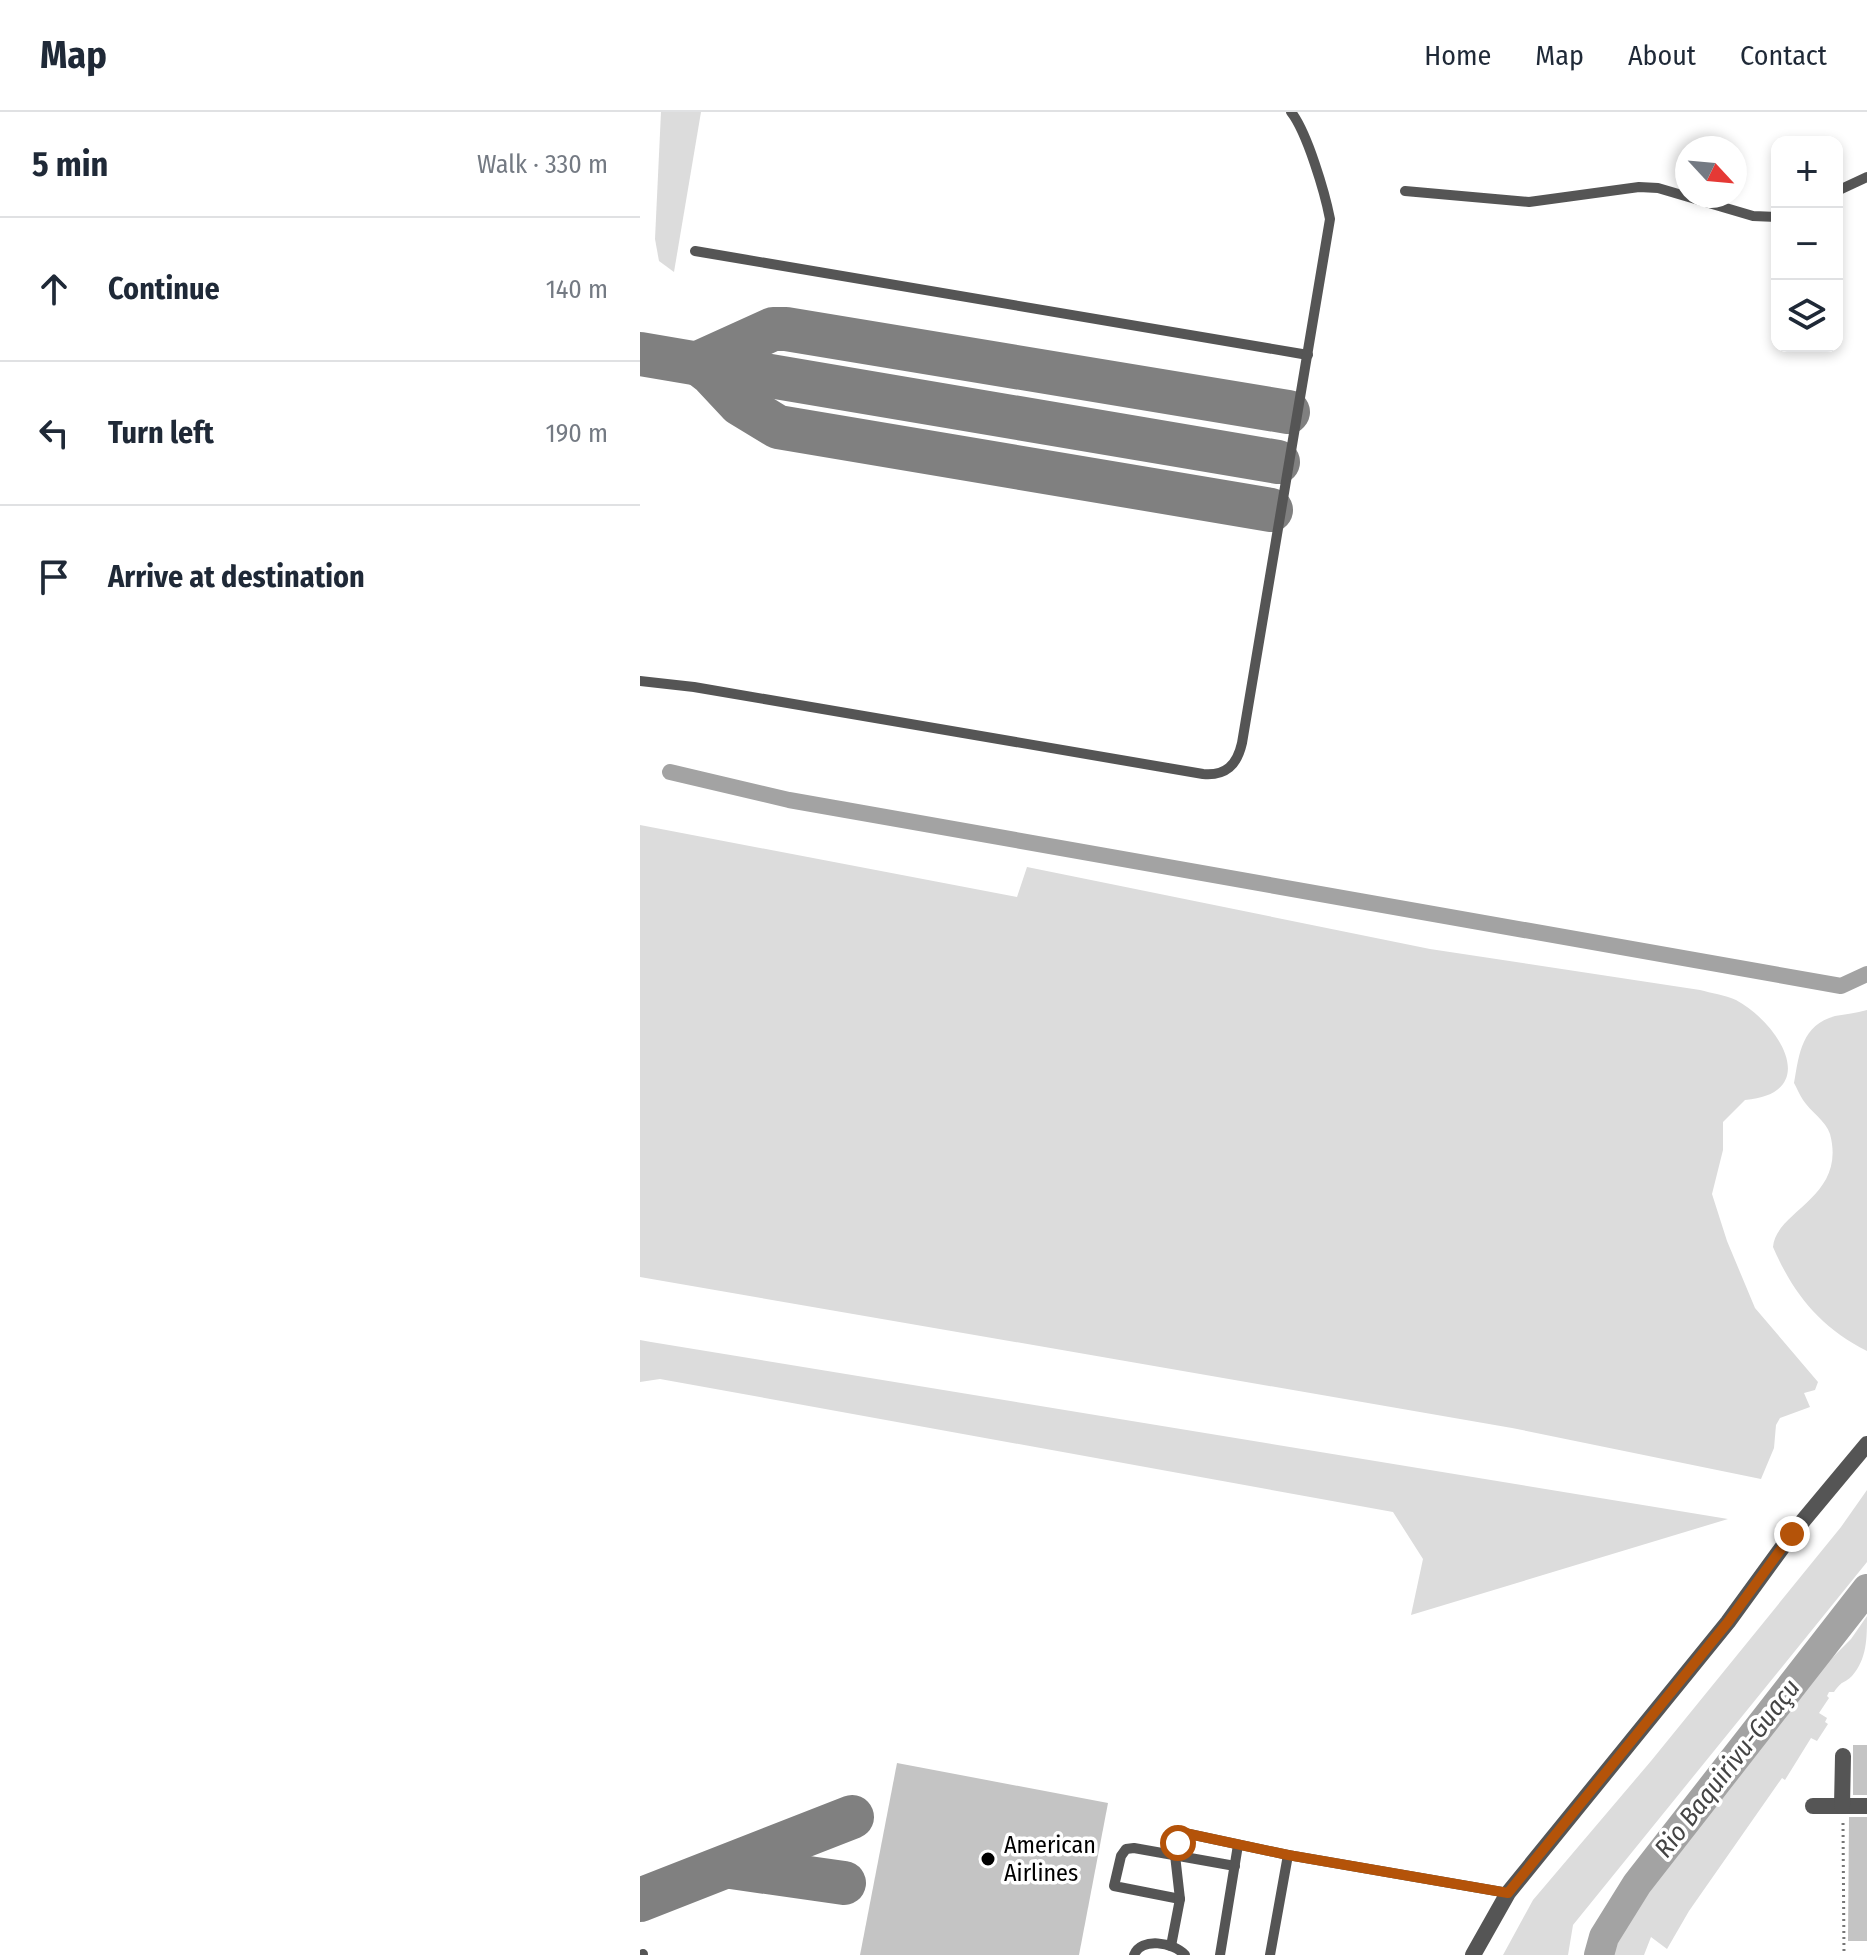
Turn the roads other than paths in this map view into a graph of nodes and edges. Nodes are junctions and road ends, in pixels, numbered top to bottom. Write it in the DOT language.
graph roads {
  1 [pos="1291,112"];
  2 [pos="1867,177"];
  3 [pos="1843,188"];
  4 [pos="1405,191"];
  5 [pos="1771,217"];
  6 [pos="695,251"];
  7 [pos="1308,355"];
  8 [pos="640,681"];
  9 [pos="1867,1444"];
  10 [pos="1843,1756"];
  11 [pos="1813,1806"];
  12 [pos="1842,1806"];
  13 [pos="1867,1806"];
  14 [pos="1238,1845"];
  15 [pos="1175,1855"];
  16 [pos="1288,1855"];
  17 [pos="1235,1866"];
  18 [pos="1508,1893"];
  19 [pos="1180,1899"];
  20 [pos="1171,1946"];
  21 [pos="1134,1955"];
  22 [pos="1185,1955"];
  23 [pos="1220,1955"];
  24 [pos="1270,1955"];
  25 [pos="1473,1955"];
  1 -- 7 [label="lane"];
  2 -- 3 [label="lane"];
  4 -- 5 [label="lane"];
  6 -- 7 [label="lane"];
  7 -- 8 [label="lane"];
  9 -- 18 [label="street"];
  10 -- 12 [label="street"];
  11 -- 12 [label="street"];
  12 -- 13 [label="street"];
  14 -- 15 [label="lane"];
  14 -- 16 [label="lane"];
  14 -- 17 [label="lane"];
  15 -- 17 [label="lane"];
  15 -- 19 [label="lane"];
  15 -- 19 [label="lane"];
  16 -- 18 [label="lane"];
  16 -- 24 [label="lane"];
  17 -- 23 [label="lane"];
  18 -- 25 [label="street"];
  19 -- 20 [label="lane"];
  20 -- 21 [label="lane"];
  20 -- 22 [label="lane"];
}
